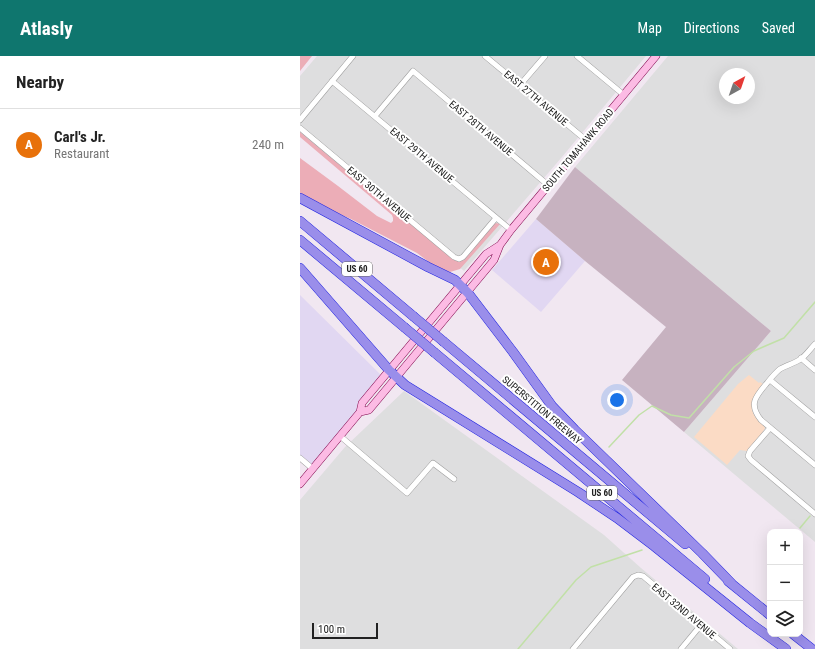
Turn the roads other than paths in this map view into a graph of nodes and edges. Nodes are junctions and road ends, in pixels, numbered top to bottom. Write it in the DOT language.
graph roads {
  1 [pos="353,56"];
  2 [pos="485,56"];
  3 [pos="545,56"];
  4 [pos="577,56"];
  5 [pos="656,56"];
  6 [pos="332,81"];
  7 [pos="520,85"];
  8 [pos="624,95"];
  9 [pos="375,116"];
  10 [pos="300,120"];
  11 [pos="300,128"];
  12 [pos="586,140"];
  13 [pos="548,186"];
  14 [pos="300,198"];
  15 [pos="496,218"];
  16 [pos="300,221"];
  17 [pos="511,230"];
  18 [pos="300,240"];
  19 [pos="500,244"];
  20 [pos="300,268"];
  21 [pos="460,285"];
  22 [pos="468,292"];
  23 [pos="815,344"];
  24 [pos="802,358"];
  25 [pos="389,370"];
  26 [pos="815,370"];
  27 [pos="396,378"];
  28 [pos="770,380"];
  29 [pos="360,412"];
  30 [pos="815,417"];
  31 [pos="770,428"];
  32 [pos="340,436"];
  33 [pos="300,458"];
  34 [pos="815,466"];
  35 [pos="313,469"];
  36 [pos="454,479"];
  37 [pos="300,484"];
  38 [pos="815,514"];
  39 [pos="732,584"];
  40 [pos="767,613"];
  41 [pos="701,625"];
  42 [pos="767,631"];
  43 [pos="774,637"];
  44 [pos="797,637"];
  45 [pos="573,649"];
  46 [pos="681,649"];
  47 [pos="730,649"];
  48 [pos="786,649"];
  49 [pos="790,649"];
  50 [pos="812,649"];
  1 -- 6 [label="street"];
  2 -- 7 [label="street, EAST 27TH AVENUE"];
  3 -- 7 [label="street"];
  4 -- 8 [label="street"];
  5 -- 8 [label="main road, SOUTH TOMAHAWK ROAD"];
  6 -- 9 [label="street, EAST 29TH AVENUE"];
  6 -- 10 [label="street"];
  7 -- 12 [label="street, EAST 27TH AVENUE"];
  8 -- 12 [label="main road, SOUTH TOMAHAWK ROAD"];
  9 -- 13 [label="street, EAST 28TH AVENUE"];
  9 -- 15 [label="street, EAST 29TH AVENUE"];
  11 -- 15 [label="street, EAST 30TH AVENUE"];
  12 -- 13 [label="main road, SOUTH TOMAHAWK ROAD"];
  13 -- 17 [label="main road, SOUTH TOMAHAWK ROAD"];
  14 -- 21 [label="highway"];
  15 -- 17 [label="street, EAST 29TH AVENUE"];
  16 -- 39 [label="highway, SUPERSTITION FREEWAY / US 60, bridge"];
  17 -- 19 [label="main road, SOUTH TOMAHAWK ROAD"];
  18 -- 42 [label="highway, US 60, bridge"];
  19 -- 21 [label="main road, SOUTH TOMAHAWK ROAD"];
  19 -- 22 [label="main road, SOUTH TOMAHAWK ROAD"];
  20 -- 25 [label="highway"];
  21 -- 22 [label="highway"];
  21 -- 25 [label="main road, SOUTH TOMAHAWK ROAD"];
  22 -- 27 [label="main road, SOUTH TOMAHAWK ROAD"];
  22 -- 39 [label="highway"];
  23 -- 24 [label="street"];
  24 -- 26 [label="street"];
  24 -- 28 [label="street"];
  25 -- 27 [label="highway"];
  25 -- 29 [label="main road, SOUTH TOMAHAWK ROAD"];
  27 -- 29 [label="main road, SOUTH TOMAHAWK ROAD"];
  27 -- 48 [label="highway"];
  28 -- 30 [label="street"];
  28 -- 31 [label="street"];
  29 -- 32 [label="main road, SOUTH TOMAHAWK ROAD"];
  31 -- 34 [label="street"];
  31 -- 38 [label="street"];
  32 -- 35 [label="main road, SOUTH TOMAHAWK ROAD"];
  32 -- 36 [label="street"];
  33 -- 35 [label="street"];
  35 -- 37 [label="main road, SOUTH TOMAHAWK ROAD"];
  39 -- 40 [label="highway, SUPERSTITION FREEWAY / US 60"];
  41 -- 45 [label="street, EAST 32ND AVENUE"];
  41 -- 46 [label="street"];
  41 -- 47 [label="street, EAST 32ND AVENUE"];
  43 -- 49 [label="highway, US 60"];
  44 -- 50 [label="highway"];
}
